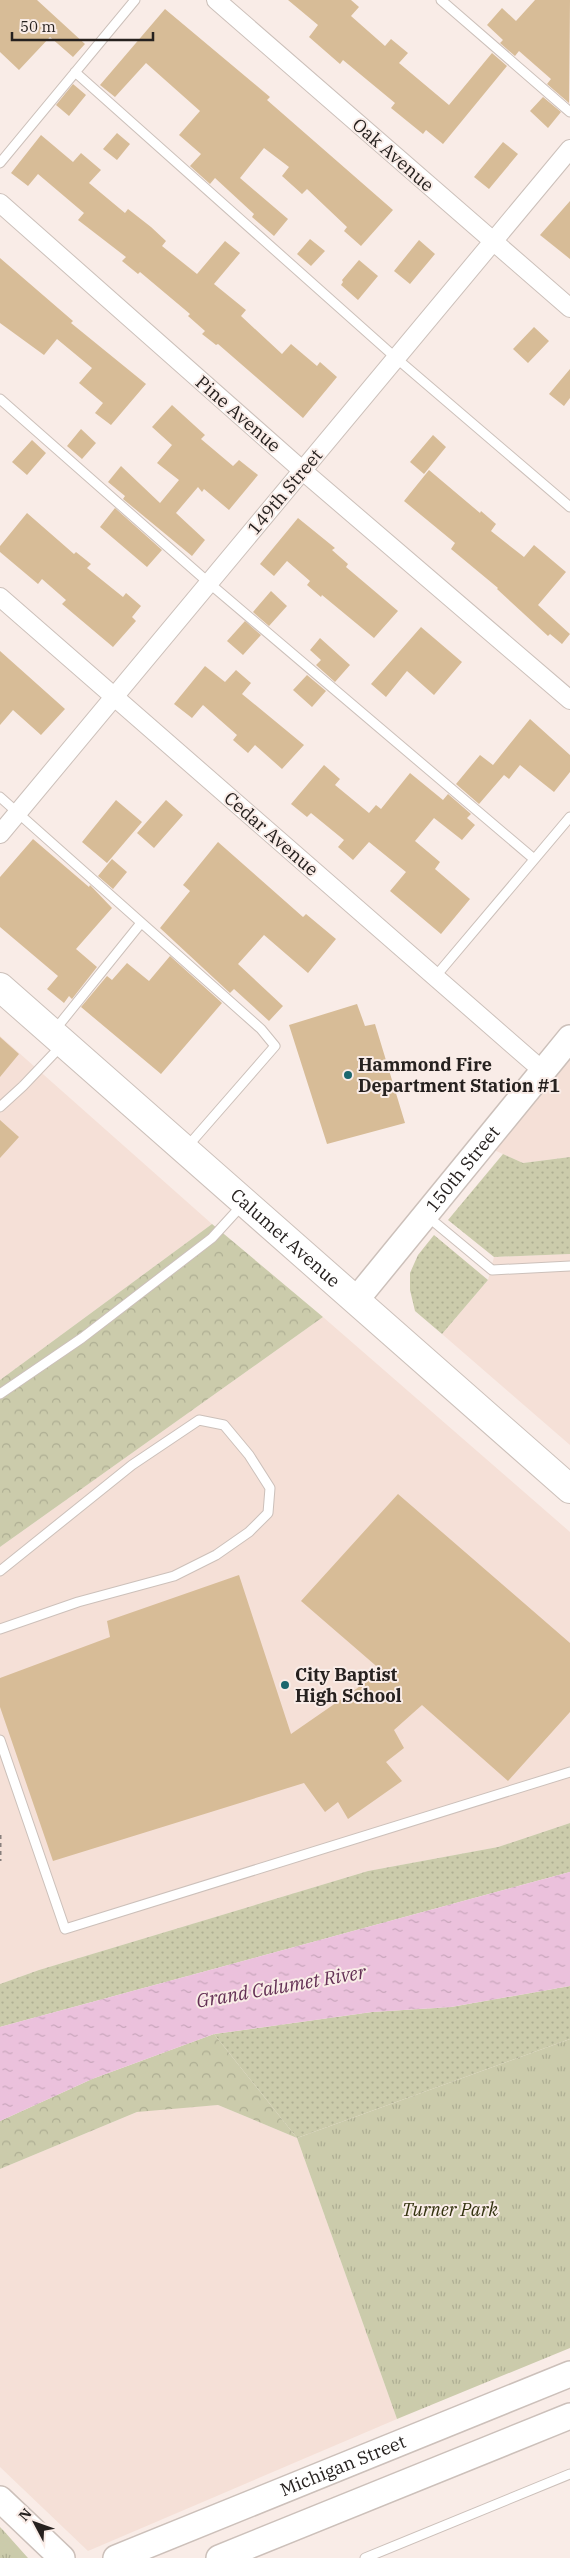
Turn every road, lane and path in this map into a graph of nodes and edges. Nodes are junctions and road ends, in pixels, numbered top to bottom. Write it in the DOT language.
graph roads {
  1 [pos="134,0"];
  2 [pos="216,0"];
  3 [pos="441,0"];
  4 [pos="75,72"];
  5 [pos="570,112"];
  6 [pos="570,149"];
  7 [pos="0,163"];
  8 [pos="0,203"];
  9 [pos="492,242"];
  10 [pos="570,308"];
  11 [pos="396,358"];
  12 [pos="0,398"];
  13 [pos="303,471"];
  14 [pos="570,507"];
  15 [pos="209,583"];
  16 [pos="0,597"];
  17 [pos="114,697"];
  18 [pos="570,700"];
  19 [pos="0,797"];
  20 [pos="18,813"];
  21 [pos="570,817"];
  22 [pos="0,834"];
  23 [pos="534,859"];
  24 [pos="142,923"];
  25 [pos="435,977"];
  26 [pos="0,987"];
  27 [pos="58,1038"];
  28 [pos="570,1038"];
  29 [pos="543,1071"];
  30 [pos="0,1107"];
  31 [pos="185,1149"];
  32 [pos="245,1202"];
  33 [pos="425,1215"];
  34 [pos="570,1266"];
  35 [pos="356,1300"];
  36 [pos="0,1394"];
  37 [pos="570,1489"];
  38 [pos="0,1571"];
  39 [pos="0,1629"];
  40 [pos="0,1740"];
  41 [pos="570,1772"];
  42 [pos="0,1835"];
  43 [pos="0,1861"];
  44 [pos="570,2374"];
  45 [pos="570,2416"];
  46 [pos="570,2474"];
  47 [pos="0,2499"];
  48 [pos="62,2558"];
  49 [pos="116,2558"];
  50 [pos="219,2558"];
  51 [pos="365,2558"];
  1 -- 4 [label="lane"];
  2 -- 9 [label="street, Oak Avenue"];
  3 -- 5 [label="lane"];
  4 -- 7 [label="lane"];
  4 -- 11 [label="lane"];
  6 -- 9 [label="street, 149th Street"];
  8 -- 13 [label="street, Pine Avenue"];
  9 -- 10 [label="street, Oak Avenue"];
  9 -- 11 [label="street, 149th Street"];
  11 -- 13 [label="street, 149th Street"];
  11 -- 14 [label="lane"];
  12 -- 15 [label="lane"];
  13 -- 15 [label="street, 149th Street"];
  13 -- 18 [label="street, Pine Avenue"];
  15 -- 17 [label="street, 149th Street"];
  15 -- 23 [label="lane"];
  16 -- 17 [label="street, Cedar Avenue"];
  17 -- 20 [label="street, 149th Street"];
  17 -- 25 [label="street, Cedar Avenue"];
  19 -- 20 [label="lane"];
  20 -- 22 [label="street, 149th Street"];
  20 -- 24 [label="lane"];
  21 -- 23 [label="lane"];
  23 -- 25 [label="lane"];
  24 -- 27 [label="lane"];
  24 -- 31 [label="lane"];
  25 -- 29 [label="street, Cedar Avenue"];
  26 -- 27 [label="main road, Calumet Avenue"];
  27 -- 30 [label="lane"];
  27 -- 31 [label="main road, Calumet Avenue"];
  28 -- 29 [label="main road, 150th Street"];
  29 -- 33 [label="main road, 150th Street"];
  31 -- 32 [label="main road, Calumet Avenue"];
  32 -- 35 [label="main road, Calumet Avenue"];
  32 -- 36 [label="lane"];
  33 -- 34 [label="lane"];
  33 -- 35 [label="main road, 150th Street"];
  35 -- 37 [label="main road, Calumet Avenue"];
  38 -- 39 [label="lane"];
  40 -- 41 [label="lane"];
  42 -- 43 [label="path"];
  44 -- 49 [label="main road, Michigan Street"];
  45 -- 50 [label="main road"];
  46 -- 51 [label="lane"];
  47 -- 48 [label="main road"];
}
